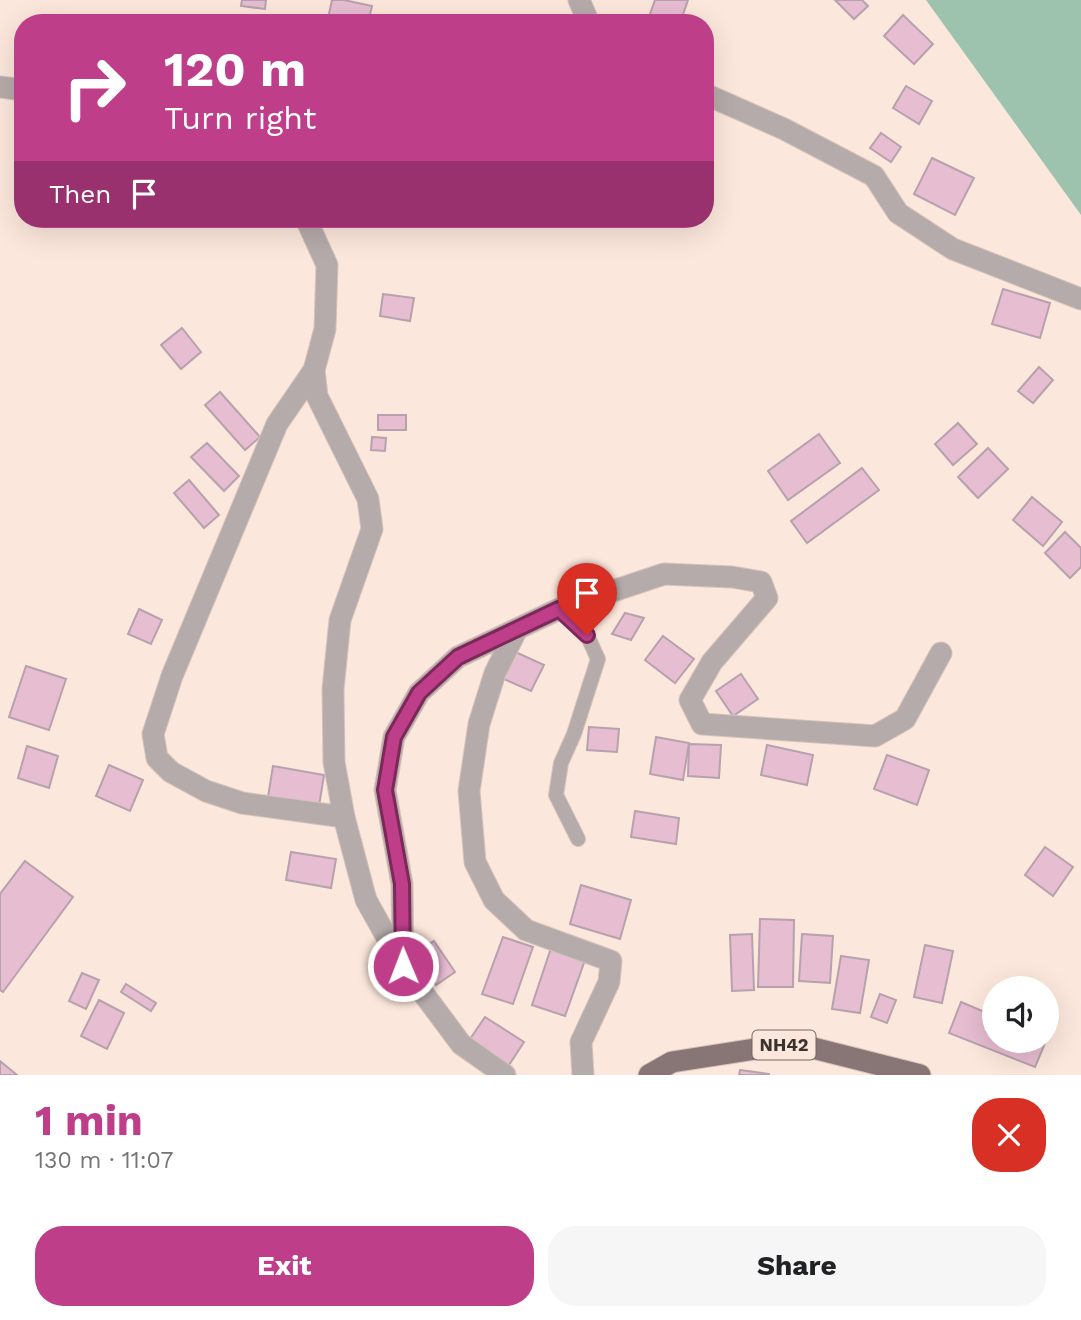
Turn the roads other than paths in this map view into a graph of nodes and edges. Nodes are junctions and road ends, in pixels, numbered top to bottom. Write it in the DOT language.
graph roads {
  1 [pos="714,98"];
  2 [pos="310,228"];
  3 [pos="1081,299"];
  4 [pos="314,370"];
  5 [pos="559,609"];
  6 [pos="517,629"];
  7 [pos="941,653"];
  8 [pos="344,817"];
  9 [pos="578,839"];
  10 [pos="403,966"];
  11 [pos="505,1075"];
  12 [pos="583,1075"];
  13 [pos="649,1075"];
  14 [pos="920,1075"];
  1 -- 3 [label="street"];
  2 -- 4 [label="street"];
  4 -- 8 [label="street"];
  4 -- 8 [label="street"];
  5 -- 6 [label="street"];
  5 -- 7 [label="street"];
  5 -- 9 [label="lane"];
  6 -- 10 [label="street"];
  6 -- 12 [label="street"];
  8 -- 10 [label="street"];
  10 -- 11 [label="street"];
  13 -- 14 [label="main road, NH42"];
}
